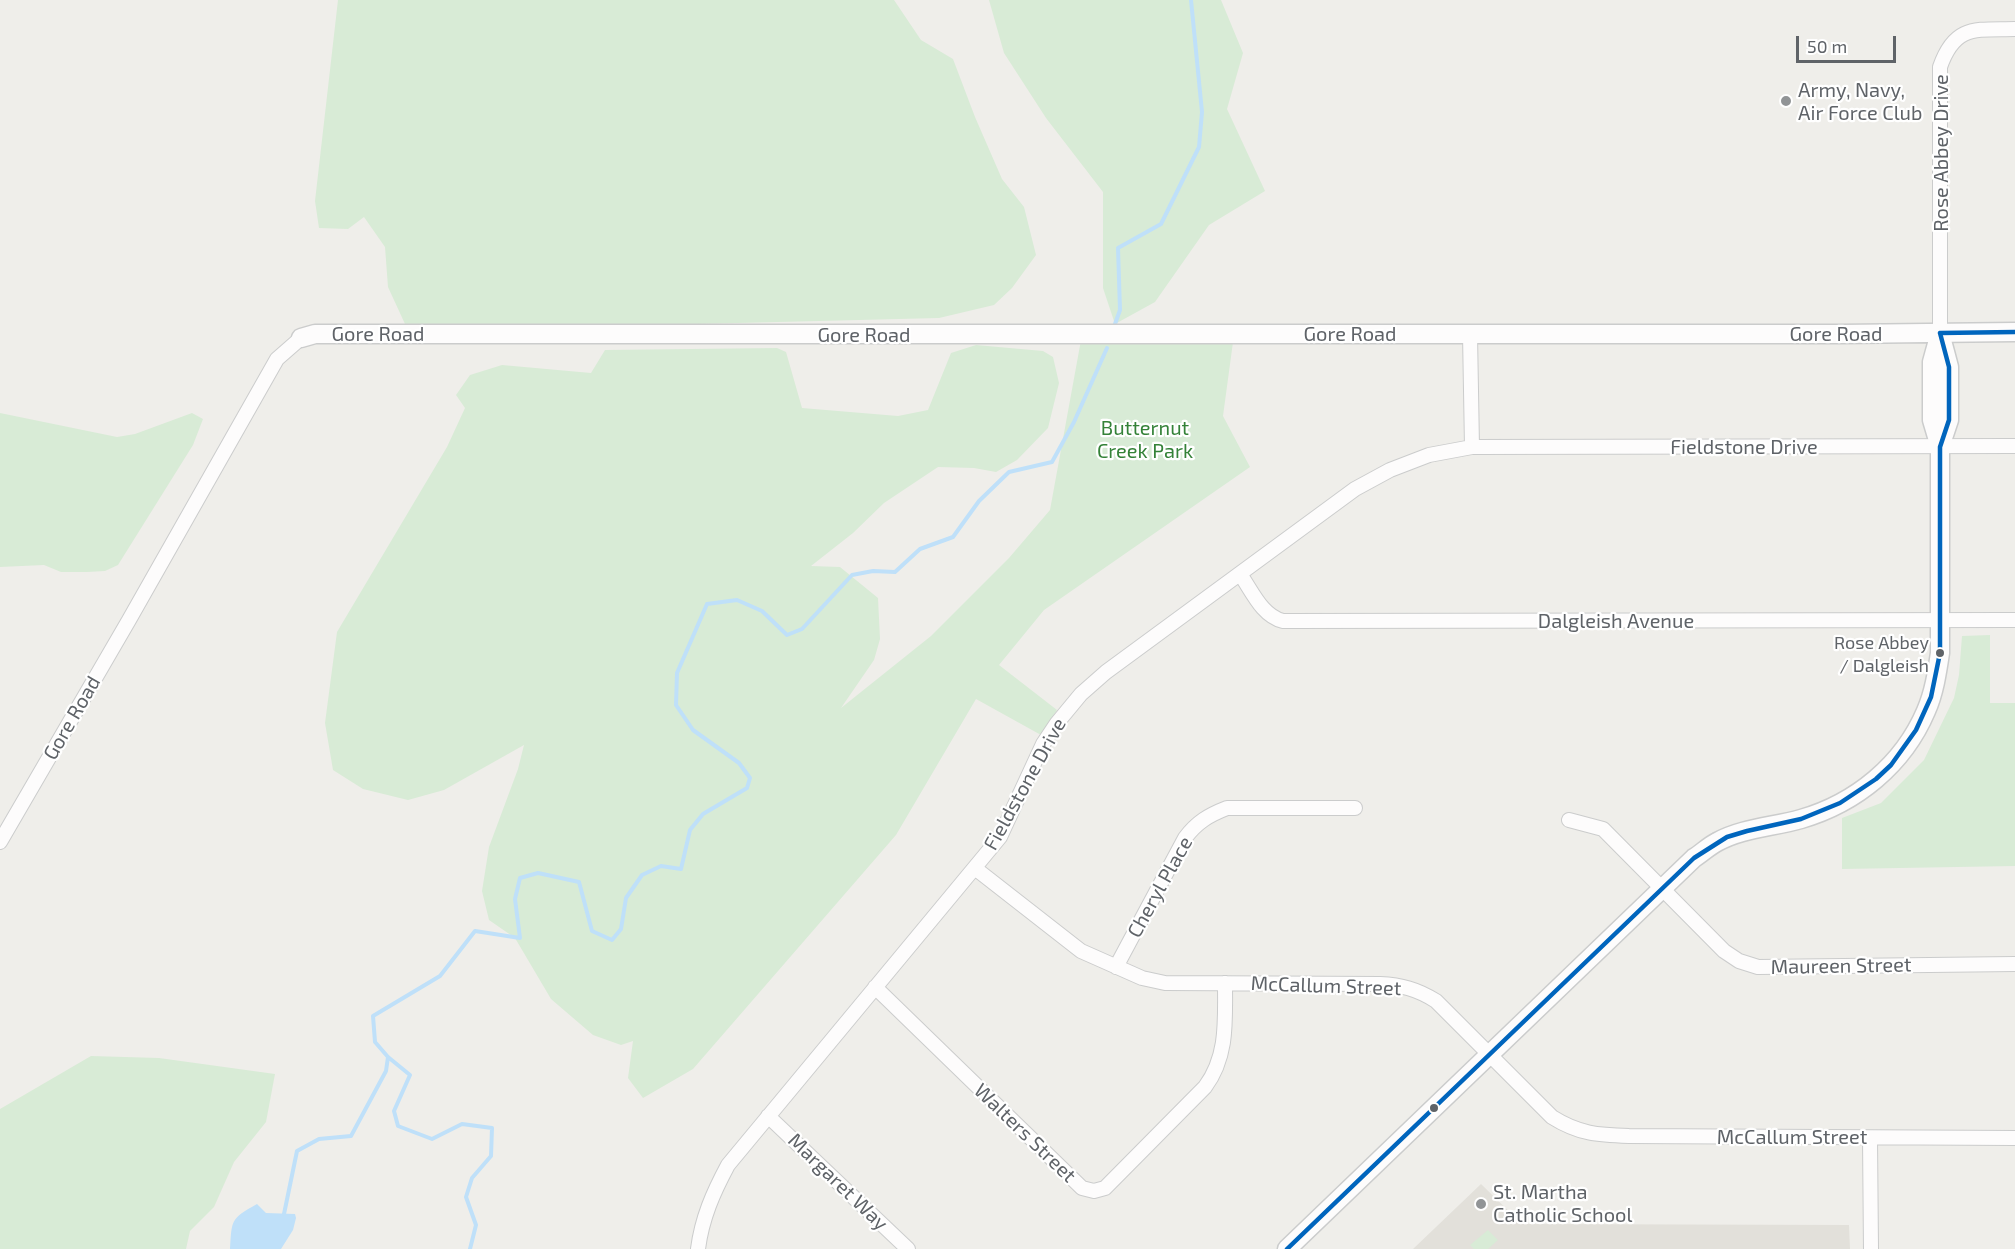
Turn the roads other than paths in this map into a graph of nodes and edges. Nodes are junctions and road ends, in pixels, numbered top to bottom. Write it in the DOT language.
graph roads {
  1 [pos="2015,29"];
  2 [pos="2015,332"];
  3 [pos="1940,333"];
  4 [pos="1470,334"];
  5 [pos="301,338"];
  6 [pos="2015,446"];
  7 [pos="1472,447"];
  8 [pos="1940,447"];
  9 [pos="1240,574"];
  10 [pos="1940,620"];
  11 [pos="2015,620"];
  12 [pos="1355,808"];
  13 [pos="1569,820"];
  14 [pos="0,842"];
  15 [pos="976,869"];
  16 [pos="1661,889"];
  17 [pos="2015,964"];
  18 [pos="1116,968"];
  19 [pos="1225,983"];
  20 [pos="875,987"];
  21 [pos="1490,1056"];
  22 [pos="768,1116"];
  23 [pos="1870,1138"];
  24 [pos="2015,1138"];
  25 [pos="698,1249"];
  26 [pos="908,1249"];
  27 [pos="1287,1249"];
  28 [pos="1871,1249"];
  1 -- 3 [label="street, Rose Abbey Drive"];
  2 -- 3 [label="street, Gore Road"];
  3 -- 4 [label="street, Gore Road"];
  3 -- 8 [label="street, Rose Abbey Drive"];
  4 -- 5 [label="street, Gore Road"];
  4 -- 7 [label="street"];
  5 -- 14 [label="street, Gore Road"];
  6 -- 8 [label="street, Fieldstone Drive"];
  7 -- 8 [label="street, Fieldstone Drive"];
  7 -- 9 [label="street, Fieldstone Drive"];
  8 -- 10 [label="street, Rose Abbey Drive"];
  9 -- 10 [label="street, Dalgleish Avenue"];
  9 -- 15 [label="street, Fieldstone Drive"];
  10 -- 11 [label="street, Dalgleish Avenue"];
  10 -- 16 [label="street, Rose Abbey Drive"];
  12 -- 18 [label="street, Cheryl Place"];
  13 -- 16 [label="street, Maureen Street"];
  15 -- 18 [label="street, McCallum Street"];
  15 -- 20 [label="street, Fieldstone Drive"];
  16 -- 17 [label="street, Maureen Street"];
  16 -- 21 [label="street, Rose Abbey Drive"];
  18 -- 19 [label="street, McCallum Street"];
  19 -- 20 [label="street, Walters Street"];
  19 -- 21 [label="street, McCallum Street"];
  20 -- 22 [label="street, Fieldstone Drive"];
  21 -- 23 [label="street, McCallum Street"];
  21 -- 27 [label="street, Rose Abbey Drive"];
  22 -- 25 [label="street, Fieldstone Drive"];
  22 -- 26 [label="street, Margaret Way"];
  23 -- 24 [label="street, McCallum Street"];
  23 -- 28 [label="street"];
}
